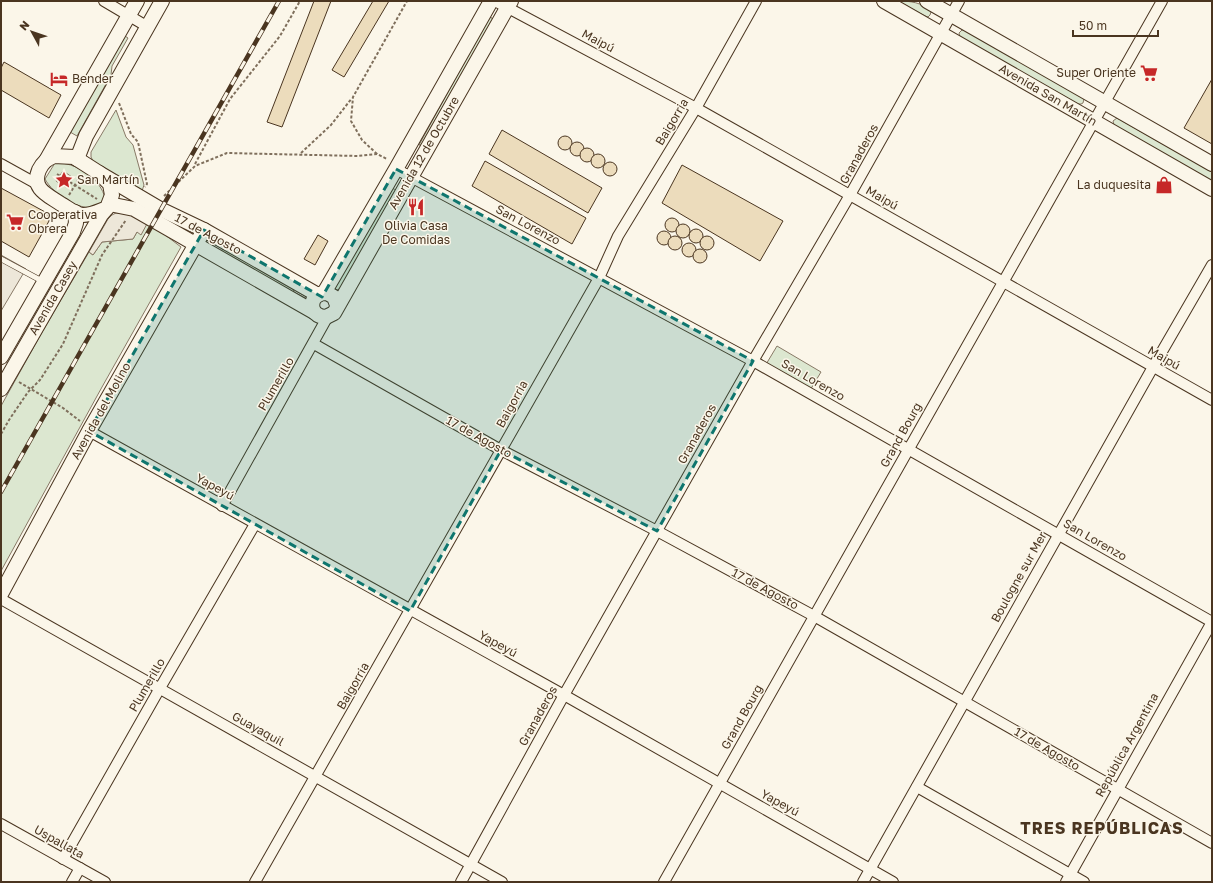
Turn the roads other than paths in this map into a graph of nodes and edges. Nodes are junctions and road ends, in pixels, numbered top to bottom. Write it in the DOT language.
graph roads {
  1 [pos="104,1"];
  2 [pos="137,1"];
  3 [pos="162,1"];
  4 [pos="490,1"];
  5 [pos="756,1"];
  6 [pos="884,1"];
  7 [pos="927,1"];
  8 [pos="959,1"];
  9 [pos="1162,1"];
  10 [pos="504,3"];
  11 [pos="951,15"];
  12 [pos="128,16"];
  13 [pos="148,27"];
  14 [pos="940,33"];
  15 [pos="1104,102"];
  16 [pos="696,108"];
  17 [pos="1093,121"];
  18 [pos="47,159"];
  19 [pos="82,162"];
  20 [pos="1,164"];
  21 [pos="1212,164"];
  22 [pos="398,167"];
  23 [pos="99,173"];
  24 [pos="410,178"];
  25 [pos="37,184"];
  26 [pos="1212,189"];
  27 [pos="850,195"];
  28 [pos="108,206"];
  29 [pos="75,212"];
  30 [pos="204,230"];
  31 [pos="196,244"];
  32 [pos="1,259"];
  33 [pos="1212,265"];
  34 [pos="598,278"];
  35 [pos="44,282"];
  36 [pos="1003,282"];
  37 [pos="321,294"];
  38 [pos="333,311"];
  39 [pos="314,312"];
  40 [pos="314,344"];
  41 [pos="1,357"];
  42 [pos="753,361"];
  43 [pos="1153,367"];
  44 [pos="2,385"];
  45 [pos="1212,400"];
  46 [pos="89,431"];
  47 [pos="908,449"];
  48 [pos="501,450"];
  49 [pos="222,506"];
  50 [pos="256,524"];
  51 [pos="658,531"];
  52 [pos="1058,534"];
  53 [pos="1,594"];
  54 [pos="1,599"];
  55 [pos="410,610"];
  56 [pos="814,616"];
  57 [pos="1212,622"];
  58 [pos="160,688"];
  59 [pos="564,695"];
  60 [pos="965,702"];
  61 [pos="316,776"];
  62 [pos="719,784"];
  63 [pos="917,787"];
  64 [pos="1118,789"];
  65 [pos="1,824"];
  66 [pos="1212,843"];
  67 [pos="64,859"];
  68 [pos="471,865"];
  69 [pos="80,868"];
  70 [pos="870,869"];
  71 [pos="1068,878"];
  72 [pos="72,882"];
  73 [pos="105,882"];
  74 [pos="255,882"];
  75 [pos="461,882"];
  76 [pos="502,882"];
  77 [pos="664,882"];
  78 [pos="863,882"];
  79 [pos="893,882"];
  80 [pos="1084,882"];
  1 -- 12 [label="street"];
  2 -- 12 [label="main road"];
  3 -- 13 [label="main road"];
  4 -- 22 [label="main road, Avenida 12 de Octubre"];
  5 -- 16 [label="street, Baigorria"];
  6 -- 14 [label="main road, Avenida San Martín"];
  7 -- 11 [label="main road, Avenida San Martín"];
  8 -- 11 [label="street, Granaderos"];
  9 -- 15 [label="street, Grand Bourg"];
  10 -- 16 [label="street, Maipú"];
  10 -- 24 [label="main road, Avenida 12 de Octubre"];
  11 -- 14 [label="street, Granaderos"];
  11 -- 15 [label="main road, Avenida San Martín"];
  12 -- 13 [label="street"];
  12 -- 18 [label="main road"];
  13 -- 19 [label="main road"];
  14 -- 17 [label="main road, Avenida San Martín"];
  14 -- 27 [label="street, Granaderos"];
  15 -- 17 [label="street, Grand Bourg"];
  15 -- 21 [label="main road, Avenida San Martín"];
  16 -- 27 [label="street, Maipú"];
  16 -- 34 [label="street, Baigorria"];
  17 -- 26 [label="main road, Avenida San Martín"];
  17 -- 36 [label="street, Grand Bourg"];
  18 -- 19 [label="main road"];
  18 -- 25 [label="main road"];
  19 -- 23 [label="main road, 17 de Agosto"];
  20 -- 25 [label="street"];
  22 -- 24 [label="street, San Lorenzo"];
  22 -- 37 [label="main road, Avenida 12 de Octubre"];
  23 -- 28 [label="main road"];
  23 -- 30 [label="main road, 17 de Agosto"];
  24 -- 34 [label="street, San Lorenzo"];
  24 -- 38 [label="main road, Avenida 12 de Octubre"];
  25 -- 29 [label="main road"];
  27 -- 36 [label="street, Maipú"];
  27 -- 42 [label="street, Granaderos"];
  28 -- 29 [label="main road"];
  28 -- 31 [label="main road, 17 de Agosto"];
  28 -- 44 [label="main road, Avenida Casey"];
  29 -- 35 [label="main road, Avenida Casey"];
  30 -- 31 [label="main road, Avenida del Molino"];
  30 -- 37 [label="main road, 17 de Agosto"];
  31 -- 39 [label="main road, 17 de Agosto"];
  31 -- 46 [label="main road, Avenida del Molino"];
  32 -- 35 [label="lane"];
  33 -- 43 [label="street, Boulogne sur Mer"];
  34 -- 42 [label="street, San Lorenzo"];
  34 -- 48 [label="street, Baigorria"];
  35 -- 41 [label="main road, Avenida Casey"];
  36 -- 43 [label="street, Maipú"];
  36 -- 47 [label="street, Grand Bourg"];
  37 -- 38 [label="main road"];
  37 -- 39 [label="main road"];
  38 -- 39 [label="main road"];
  38 -- 40 [label="street, Plumerillo"];
  40 -- 48 [label="street, 17 de Agosto"];
  40 -- 49 [label="street, Plumerillo"];
  42 -- 47 [label="street, San Lorenzo"];
  42 -- 51 [label="street, Granaderos"];
  43 -- 45 [label="street, Maipú"];
  43 -- 52 [label="street, Boulogne sur Mer"];
  46 -- 49 [label="street, Yapeyú"];
  46 -- 53 [label="main road, Avenida del Molino"];
  47 -- 52 [label="street, San Lorenzo"];
  47 -- 56 [label="street, Grand Bourg"];
  48 -- 51 [label="street, 17 de Agosto"];
  48 -- 55 [label="street, Baigorria"];
  49 -- 50 [label="street, Yapeyú"];
  50 -- 55 [label="street, Yapeyú"];
  50 -- 58 [label="street, Plumerillo"];
  51 -- 56 [label="street, 17 de Agosto"];
  51 -- 59 [label="street, Granaderos"];
  52 -- 57 [label="street, San Lorenzo"];
  52 -- 60 [label="street, Boulogne sur Mer"];
  54 -- 58 [label="street, Guayaquil"];
  55 -- 59 [label="street, Yapeyú"];
  55 -- 61 [label="street, Baigorria"];
  56 -- 60 [label="street, 17 de Agosto"];
  56 -- 62 [label="street, Grand Bourg"];
  57 -- 64 [label="street, República Argentina"];
  58 -- 61 [label="street, Guayaquil"];
  58 -- 67 [label="street, Plumerillo"];
  59 -- 62 [label="street, Yapeyú"];
  59 -- 68 [label="street, Granaderos"];
  60 -- 63 [label="street, Boulogne sur Mer"];
  60 -- 64 [label="street, 17 de Agosto"];
  61 -- 68 [label="street, Guayaquil"];
  61 -- 74 [label="street, Baigorria"];
  62 -- 70 [label="street, Yapeyú"];
  62 -- 77 [label="street, Grand Bourg"];
  63 -- 70 [label="street, Boulogne sur Mer"];
  63 -- 71 [label="street"];
  64 -- 66 [label="street, 17 de Agosto"];
  64 -- 71 [label="street, República Argentina"];
  65 -- 67 [label="street, Uspallata"];
  67 -- 69 [label="street, Uspallata"];
  68 -- 75 [label="street, Granaderos"];
  68 -- 76 [label="street, Guayaquil"];
  69 -- 72 [label="street"];
  69 -- 73 [label="street, Uspallata"];
  70 -- 78 [label="street, Boulogne sur Mer"];
  70 -- 79 [label="street, Yapeyú"];
  71 -- 80 [label="street"];
}
